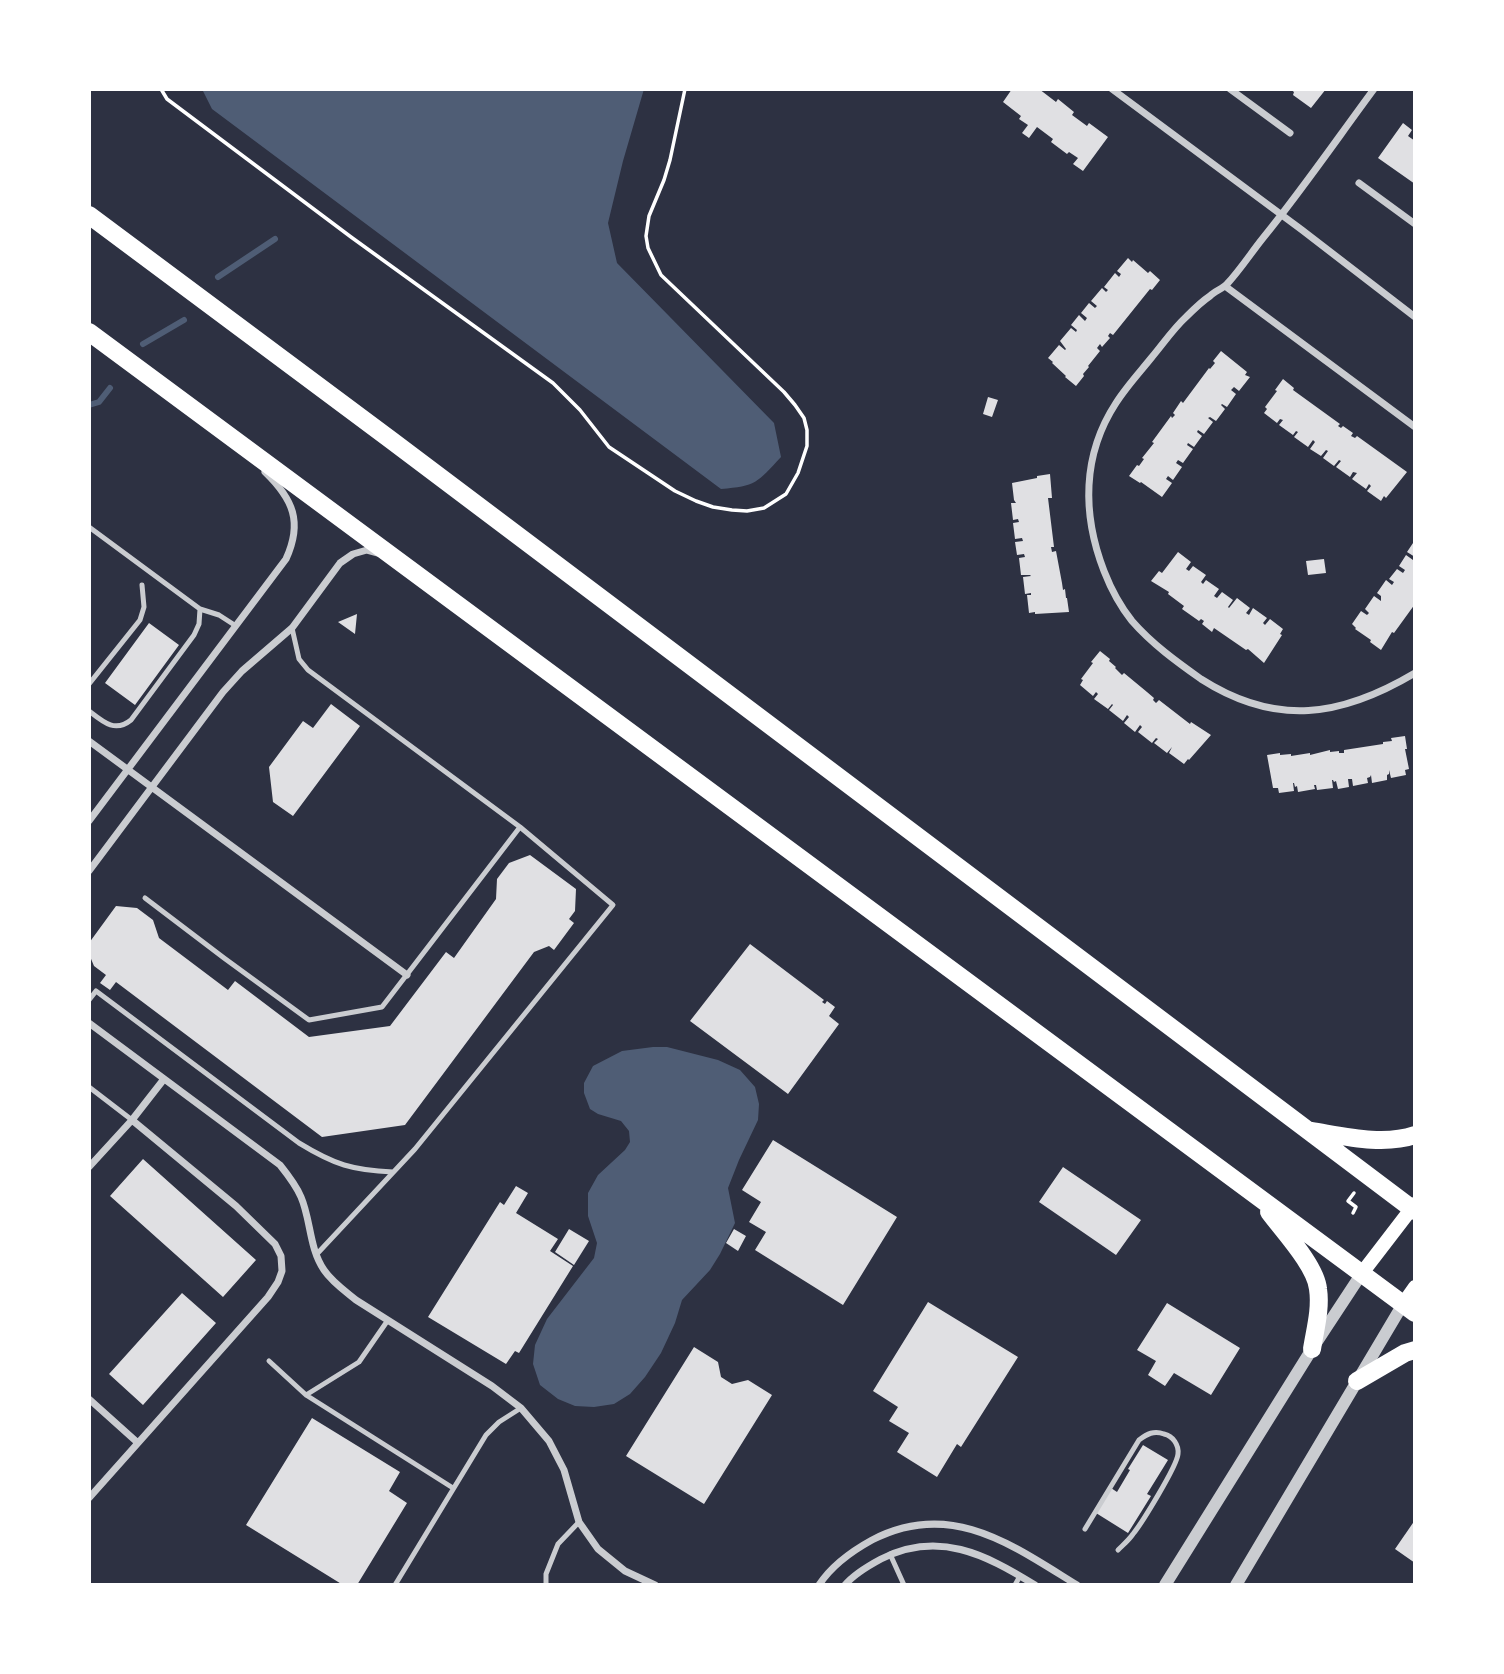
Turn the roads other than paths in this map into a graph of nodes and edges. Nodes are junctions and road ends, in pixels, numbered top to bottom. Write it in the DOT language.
graph roads {
  1 [pos="1112,89"];
  2 [pos="1230,89"];
  3 [pos="1374,89"];
  4 [pos="1290,133"];
  5 [pos="1359,183"];
  6 [pos="89,215"];
  7 [pos="1282,215"];
  8 [pos="1415,224"];
  9 [pos="1226,286"];
  10 [pos="1415,317"];
  11 [pos="89,332"];
  12 [pos="1415,427"];
  13 [pos="232,439"];
  14 [pos="89,527"];
  15 [pos="392,556"];
  16 [pos="142,585"];
  17 [pos="200,609"];
  18 [pos="236,626"];
  19 [pos="292,628"];
  20 [pos="1415,673"];
  21 [pos="89,684"];
  22 [pos="89,711"];
  23 [pos="89,741"];
  24 [pos="128,770"];
  25 [pos="152,787"];
  26 [pos="89,821"];
  27 [pos="520,827"];
  28 [pos="89,871"];
  29 [pos="145,898"];
  30 [pos="407,975"];
  31 [pos="89,1000"];
  32 [pos="89,1023"];
  33 [pos="164,1079"];
  34 [pos="89,1087"];
  35 [pos="131,1120"];
  36 [pos="1308,1130"];
  37 [pos="1415,1135"];
  38 [pos="89,1167"];
  39 [pos="393,1172"];
  40 [pos="1256,1195"];
  41 [pos="1414,1208"];
  42 [pos="316,1255"];
  43 [pos="1362,1273"];
  44 [pos="1415,1287"];
  45 [pos="1409,1308"];
  46 [pos="388,1320"];
  47 [pos="1312,1349"];
  48 [pos="1415,1350"];
  49 [pos="269,1361"];
  50 [pos="1357,1381"];
  51 [pos="306,1395"];
  52 [pos="89,1399"];
  53 [pos="521,1408"];
  54 [pos="138,1443"];
  55 [pos="453,1488"];
  56 [pos="89,1498"];
  57 [pos="579,1522"];
  58 [pos="1084,1529"];
  59 [pos="1118,1550"];
  60 [pos="890,1554"];
  61 [pos="1020,1576"];
  62 [pos="394,1585"];
  63 [pos="546,1585"];
  64 [pos="655,1585"];
  65 [pos="819,1585"];
  66 [pos="845,1585"];
  67 [pos="904,1585"];
  68 [pos="1014,1585"];
  69 [pos="1035,1585"];
  70 [pos="1077,1585"];
  71 [pos="1165,1585"];
  72 [pos="1236,1585"];
  1 -- 7 [label="street"];
  2 -- 4 [label="street"];
  3 -- 7 [label="street"];
  5 -- 8 [label="street"];
  6 -- 36 [label="highway"];
  7 -- 9 [label="street"];
  7 -- 10 [label="street"];
  9 -- 12 [label="street"];
  9 -- 20 [label="street"];
  11 -- 13 [label="highway"];
  13 -- 15 [label="highway"];
  13 -- 18 [label="street"];
  14 -- 17 [label="lane"];
  15 -- 19 [label="street"];
  15 -- 40 [label="highway"];
  16 -- 21 [label="lane"];
  17 -- 18 [label="lane"];
  17 -- 22 [label="lane"];
  18 -- 24 [label="street"];
  19 -- 25 [label="street"];
  19 -- 27 [label="lane"];
  23 -- 24 [label="street"];
  24 -- 25 [label="street"];
  24 -- 26 [label="street"];
  25 -- 28 [label="street"];
  25 -- 30 [label="street"];
  27 -- 30 [label="lane"];
  27 -- 39 [label="lane"];
  29 -- 30 [label="lane"];
  31 -- 39 [label="lane"];
  32 -- 33 [label="street"];
  33 -- 35 [label="street"];
  33 -- 42 [label="street"];
  34 -- 35 [label="lane"];
  35 -- 38 [label="street"];
  35 -- 54 [label="street"];
  36 -- 37 [label="highway"];
  36 -- 41 [label="highway"];
  39 -- 42 [label="lane"];
  40 -- 43 [label="highway"];
  40 -- 47 [label="highway"];
  41 -- 43 [label="main road"];
  42 -- 46 [label="street"];
  43 -- 45 [label="highway"];
  43 -- 47 [label="street"];
  44 -- 45 [label="main road"];
  45 -- 50 [label="street"];
  46 -- 51 [label="lane"];
  46 -- 53 [label="street"];
  47 -- 71 [label="street"];
  48 -- 50 [label="highway"];
  49 -- 51 [label="lane"];
  50 -- 72 [label="street"];
  51 -- 55 [label="lane"];
  52 -- 54 [label="street"];
  53 -- 55 [label="lane"];
  53 -- 57 [label="street"];
  54 -- 56 [label="street"];
  55 -- 62 [label="lane"];
  57 -- 63 [label="lane"];
  57 -- 64 [label="street"];
  58 -- 59 [label="lane"];
  60 -- 61 [label="street"];
  60 -- 66 [label="street"];
  60 -- 67 [label="lane"];
  61 -- 68 [label="lane"];
  61 -- 69 [label="street"];
  65 -- 70 [label="street"];
}
